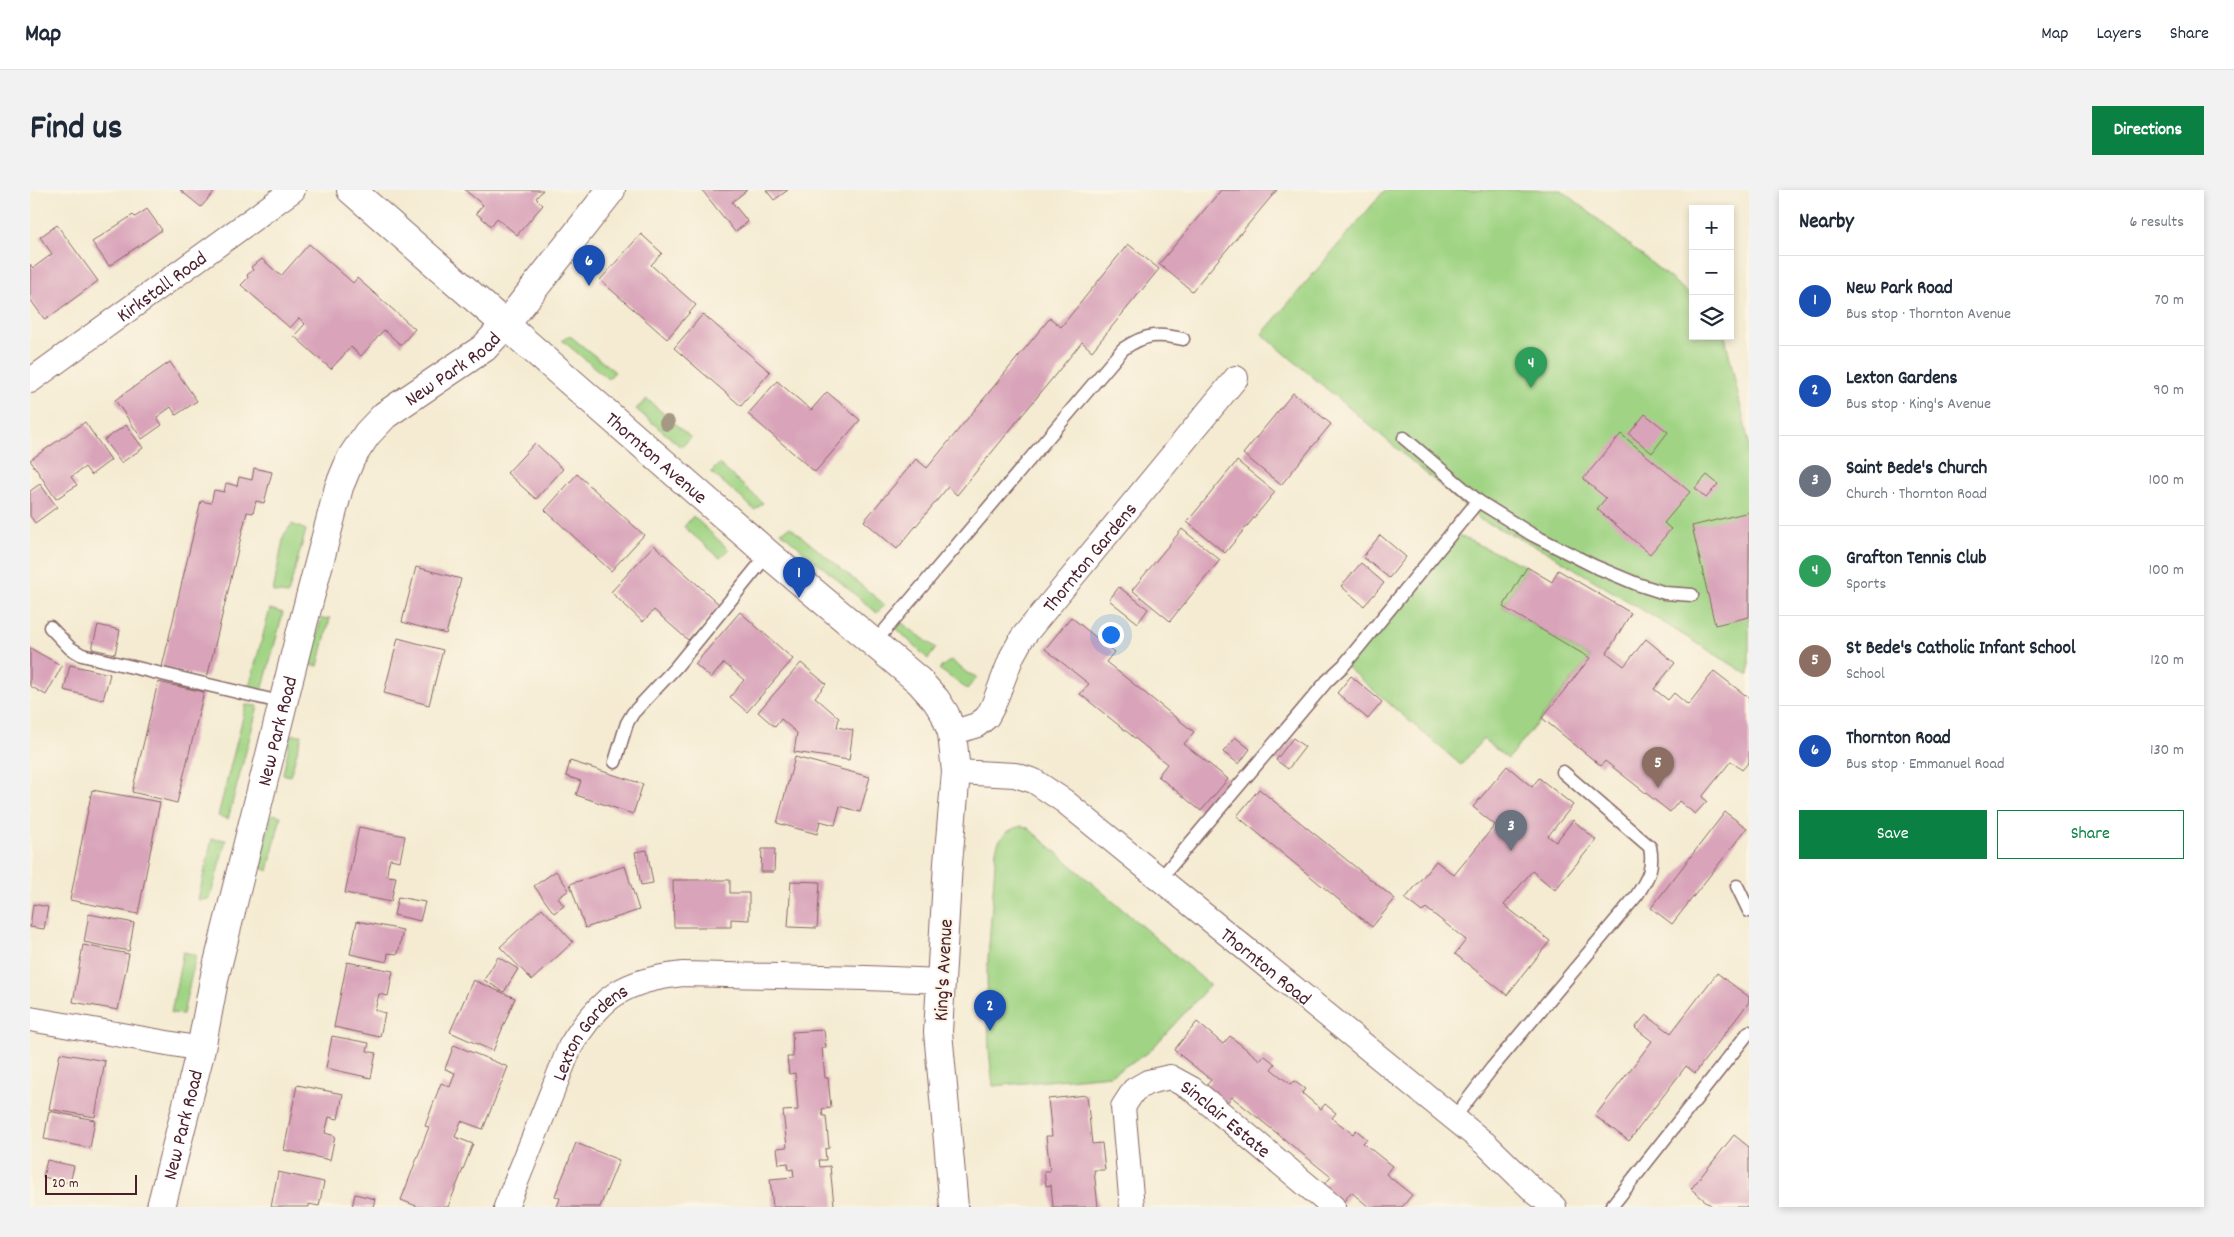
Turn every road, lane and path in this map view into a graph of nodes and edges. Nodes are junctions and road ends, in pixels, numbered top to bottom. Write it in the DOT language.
graph roads {
  1 [pos="292,190"];
  2 [pos="351,190"];
  3 [pos="611,190"];
  4 [pos="506,324"];
  5 [pos="1183,338"];
  6 [pos="1236,378"];
  7 [pos="30,381"];
  8 [pos="1404,438"];
  9 [pos="1478,501"];
  10 [pos="768,554"];
  11 [pos="1692,595"];
  12 [pos="50,627"];
  13 [pos="876,642"];
  14 [pos="284,703"];
  15 [pos="952,733"];
  16 [pos="615,762"];
  17 [pos="956,772"];
  18 [pos="1563,772"];
  19 [pos="1160,879"];
  20 [pos="1737,886"];
  21 [pos="1749,911"];
  22 [pos="942,982"];
  23 [pos="30,1019"];
  24 [pos="1749,1032"];
  25 [pos="201,1049"];
  26 [pos="1454,1118"];
  27 [pos="1528,1200"];
  28 [pos="161,1207"];
  29 [pos="506,1207"];
  30 [pos="954,1207"];
  31 [pos="1132,1207"];
  32 [pos="1334,1207"];
  33 [pos="1554,1207"];
  34 [pos="1611,1207"];
  1 -- 7 [label="street, Kirkstall Road"];
  2 -- 4 [label="main road, Thornton Avenue"];
  3 -- 4 [label="main road, New Park Road"];
  4 -- 10 [label="main road, Thornton Avenue"];
  4 -- 14 [label="main road, New Park Road"];
  5 -- 13 [label="lane"];
  6 -- 15 [label="street, Thornton Gardens"];
  8 -- 9 [label="lane"];
  9 -- 11 [label="lane"];
  9 -- 19 [label="lane"];
  10 -- 13 [label="main road, Thornton Avenue"];
  10 -- 16 [label="lane"];
  12 -- 14 [label="lane"];
  13 -- 15 [label="main road, Thornton Avenue"];
  14 -- 25 [label="main road, New Park Road"];
  15 -- 17 [label="main road, King's Avenue"];
  17 -- 19 [label="street, Thornton Road"];
  17 -- 22 [label="main road, King's Avenue"];
  18 -- 26 [label="lane"];
  19 -- 26 [label="street, Thornton Road"];
  20 -- 21 [label="lane"];
  22 -- 29 [label="street, Lexton Gardens"];
  22 -- 30 [label="main road, King's Avenue"];
  23 -- 25 [label="street"];
  24 -- 34 [label="lane"];
  25 -- 28 [label="main road, New Park Road"];
  26 -- 27 [label="street, Thornton Road"];
  27 -- 33 [label="street, Thornton Road"];
  31 -- 32 [label="street, Sinclair Estate"];
}
